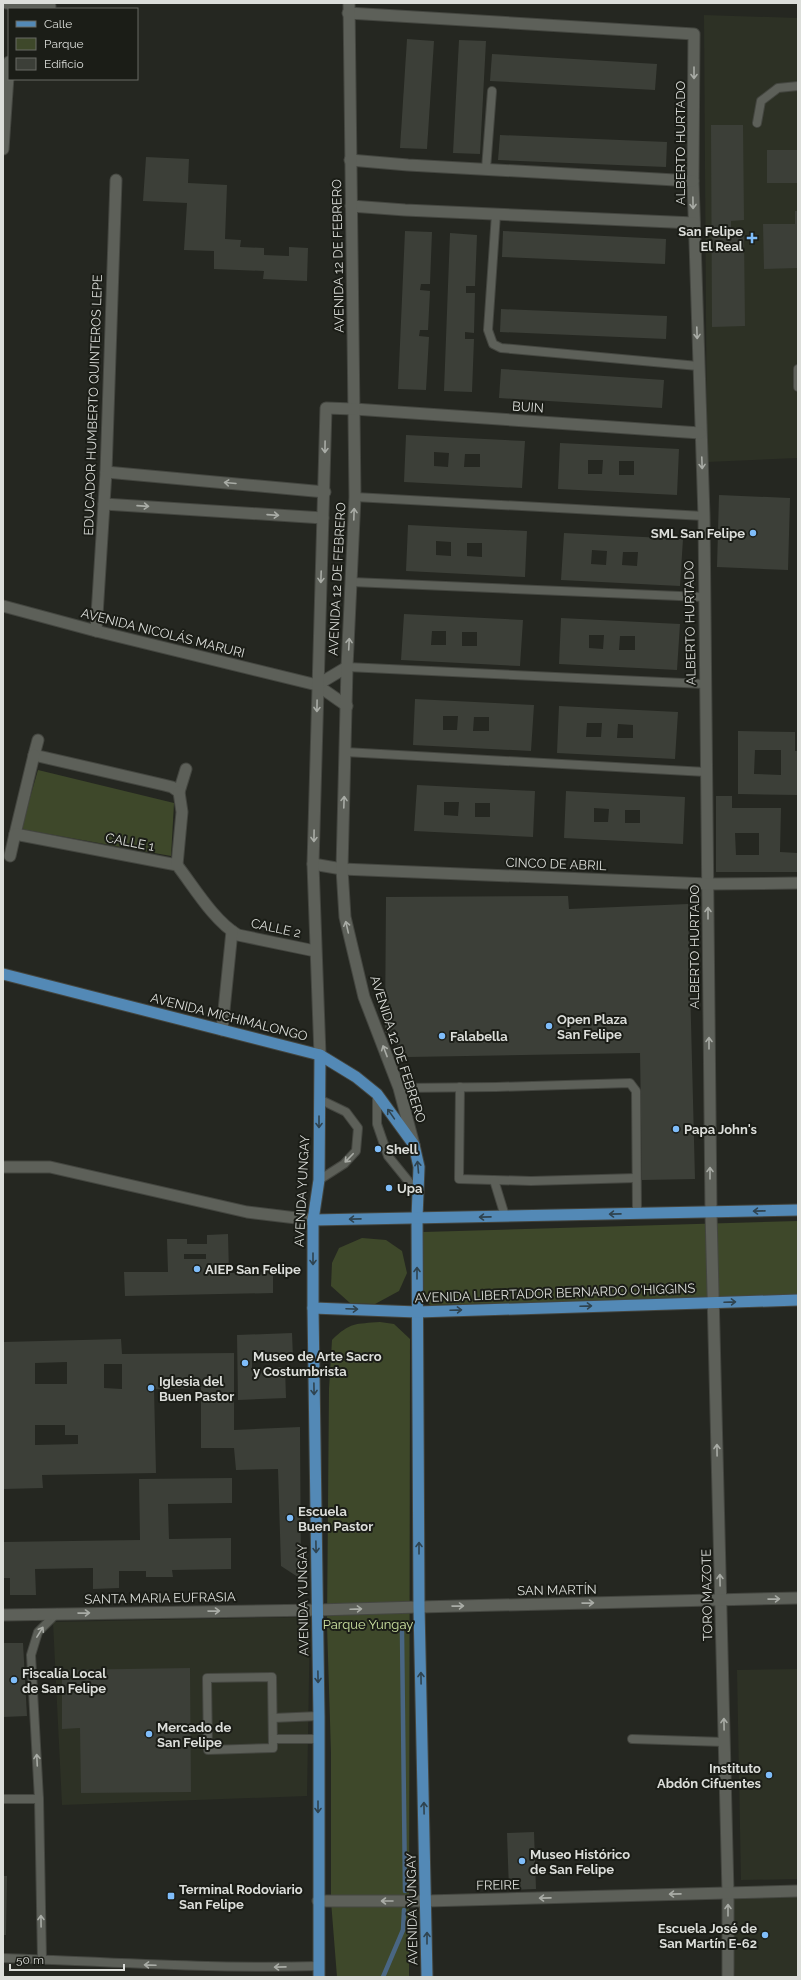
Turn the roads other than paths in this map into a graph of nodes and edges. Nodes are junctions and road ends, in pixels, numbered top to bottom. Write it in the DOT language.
graph roads {
  1 [pos="6,3"];
  2 [pos="13,3"];
  3 [pos="50,6"];
  4 [pos="348,8"];
  5 [pos="8,69"];
  6 [pos="798,86"];
  7 [pos="5,91"];
  8 [pos="492,91"];
  9 [pos="757,123"];
  10 [pos="3,149"];
  11 [pos="350,160"];
  12 [pos="486,169"];
  13 [pos="116,180"];
  14 [pos="693,181"];
  15 [pos="351,206"];
  16 [pos="496,214"];
  17 [pos="694,224"];
  18 [pos="698,366"];
  19 [pos="798,369"];
  20 [pos="798,388"];
  21 [pos="326,408"];
  22 [pos="354,409"];
  23 [pos="700,433"];
  24 [pos="106,472"];
  25 [pos="324,492"];
  26 [pos="355,498"];
  27 [pos="104,504"];
  28 [pos="704,516"];
  29 [pos="323,518"];
  30 [pos="352,582"];
  31 [pos="703,596"];
  32 [pos="3,606"];
  33 [pos="96,631"];
  34 [pos="347,667"];
  35 [pos="705,684"];
  36 [pos="317,685"];
  37 [pos="346,706"];
  38 [pos="38,740"];
  39 [pos="345,752"];
  40 [pos="34,755"];
  41 [pos="186,769"];
  42 [pos="706,772"];
  43 [pos="179,792"];
  44 [pos="15,834"];
  45 [pos="10,856"];
  46 [pos="313,864"];
  47 [pos="177,866"];
  48 [pos="342,869"];
  49 [pos="708,884"];
  50 [pos="798,884"];
  51 [pos="232,931"];
  52 [pos="316,951"];
  53 [pos="3,974"];
  54 [pos="222,1030"];
  55 [pos="320,1055"];
  56 [pos="460,1087"];
  57 [pos="399,1088"];
  58 [pos="377,1094"];
  59 [pos="319,1099"];
  60 [pos="414,1145"];
  61 [pos="3,1167"];
  62 [pos="636,1178"];
  63 [pos="320,1180"];
  64 [pos="494,1180"];
  65 [pos="418,1193"];
  66 [pos="798,1210"];
  67 [pos="711,1212"];
  68 [pos="637,1214"];
  69 [pos="505,1216"];
  70 [pos="417,1218"];
  71 [pos="313,1220"];
  72 [pos="798,1300"];
  73 [pos="714,1303"];
  74 [pos="313,1308"];
  75 [pos="417,1312"];
  76 [pos="798,1598"];
  77 [pos="721,1600"];
  78 [pos="419,1607"];
  79 [pos="317,1610"];
  80 [pos="57,1613"];
  81 [pos="3,1615"];
  82 [pos="319,1716"];
  83 [pos="273,1718"];
  84 [pos="273,1739"];
  85 [pos="319,1739"];
  86 [pos="632,1740"];
  87 [pos="724,1742"];
  88 [pos="3,1799"];
  89 [pos="39,1799"];
  90 [pos="798,1892"];
  91 [pos="728,1893"];
  92 [pos="318,1901"];
  93 [pos="426,1901"];
  94 [pos="3,1958"];
  95 [pos="42,1960"];
  96 [pos="319,1966"];
  97 [pos="319,1977"];
  98 [pos="427,1977"];
  99 [pos="728,1977"];
  1 -- 2 [label="street"];
  2 -- 3 [label="street"];
  4 -- 11 [label="street, AVENIDA 12 DE FEBRERO"];
  4 -- 14 [label="street, ALBERTO HURTADO, one-way"];
  5 -- 7 [label="street"];
  6 -- 9 [label="lane"];
  7 -- 10 [label="street"];
  8 -- 12 [label="lane"];
  11 -- 12 [label="street"];
  11 -- 15 [label="street, AVENIDA 12 DE FEBRERO"];
  12 -- 14 [label="street"];
  13 -- 24 [label="street, EDUCADOR HUMBERTO QUINTEROS LEPE"];
  14 -- 17 [label="street, ALBERTO HURTADO, one-way"];
  15 -- 16 [label="street"];
  15 -- 22 [label="street, AVENIDA 12 DE FEBRERO"];
  16 -- 17 [label="street"];
  16 -- 18 [label="lane"];
  17 -- 18 [label="street, ALBERTO HURTADO, one-way"];
  18 -- 23 [label="street, ALBERTO HURTADO"];
  19 -- 20 [label="lane"];
  21 -- 22 [label="street, BUIN"];
  21 -- 25 [label="street, AVENIDA 12 DE FEBRERO, one-way"];
  22 -- 23 [label="street, BUIN"];
  22 -- 26 [label="street, AVENIDA 12 DE FEBRERO"];
  23 -- 28 [label="street, ALBERTO HURTADO, one-way"];
  25 -- 24 [label="street, one-way"];
  24 -- 27 [label="street, EDUCADOR HUMBERTO QUINTEROS LEPE"];
  25 -- 29 [label="street, AVENIDA 12 DE FEBRERO"];
  26 -- 28 [label="lane"];
  30 -- 26 [label="street, AVENIDA 12 DE FEBRERO, one-way"];
  27 -- 29 [label="street, one-way"];
  27 -- 33 [label="street, EDUCADOR HUMBERTO QUINTEROS LEPE"];
  28 -- 31 [label="street, ALBERTO HURTADO"];
  29 -- 36 [label="street, AVENIDA 12 DE FEBRERO, one-way"];
  30 -- 31 [label="lane"];
  34 -- 30 [label="street, AVENIDA 12 DE FEBRERO, one-way"];
  31 -- 35 [label="street, ALBERTO HURTADO"];
  32 -- 33 [label="street, AVENIDA NICOLÁS MARURI"];
  33 -- 36 [label="street, AVENIDA NICOLÁS MARURI"];
  34 -- 35 [label="lane"];
  34 -- 36 [label="street"];
  34 -- 37 [label="street, AVENIDA 12 DE FEBRERO"];
  35 -- 42 [label="street, ALBERTO HURTADO"];
  36 -- 37 [label="street, AVENIDA NICOLÁS MARURI"];
  36 -- 46 [label="street, AVENIDA 12 DE FEBRERO, one-way"];
  37 -- 39 [label="street, AVENIDA 12 DE FEBRERO"];
  38 -- 40 [label="street"];
  39 -- 42 [label="lane"];
  48 -- 39 [label="street, AVENIDA 12 DE FEBRERO, one-way"];
  40 -- 43 [label="street"];
  40 -- 44 [label="street"];
  41 -- 43 [label="street"];
  42 -- 49 [label="street, ALBERTO HURTADO"];
  43 -- 47 [label="street"];
  44 -- 45 [label="street"];
  44 -- 47 [label="street, CALLE 1"];
  46 -- 48 [label="street, CINCO DE ABRIL"];
  46 -- 52 [label="street, AVENIDA 12 DE FEBRERO"];
  47 -- 51 [label="street"];
  48 -- 49 [label="street, CINCO DE ABRIL"];
  57 -- 48 [label="street, AVENIDA 12 DE FEBRERO, one-way"];
  49 -- 50 [label="street, CINCO DE ABRIL"];
  67 -- 49 [label="street, ALBERTO HURTADO, one-way"];
  51 -- 52 [label="street, CALLE 2"];
  51 -- 54 [label="street"];
  52 -- 55 [label="street, AVENIDA 12 DE FEBRERO"];
  53 -- 54 [label="main road, AVENIDA MICHIMALONGO"];
  54 -- 55 [label="main road, AVENIDA MICHIMALONGO"];
  55 -- 58 [label="main road, AVENIDA MICHIMALONGO"];
  55 -- 59 [label="main road, AVENIDA YUNGAY"];
  56 -- 57 [label="lane"];
  56 -- 62 [label="lane"];
  56 -- 64 [label="lane"];
  57 -- 60 [label="street, AVENIDA 12 DE FEBRERO"];
  60 -- 58 [label="main road, AVENIDA MICHIMALONGO, one-way"];
  58 -- 65 [label="lane"];
  59 -- 63 [label="main road, AVENIDA YUNGAY, one-way"];
  59 -- 63 [label="lane, one-way"];
  65 -- 60 [label="main road, AVENIDA YUNGAY, one-way"];
  61 -- 71 [label="street"];
  62 -- 64 [label="lane"];
  62 -- 68 [label="lane"];
  63 -- 71 [label="main road, AVENIDA YUNGAY"];
  64 -- 69 [label="lane"];
  65 -- 70 [label="main road, AVENIDA YUNGAY"];
  66 -- 67 [label="main road, one-way"];
  67 -- 68 [label="main road"];
  67 -- 73 [label="street, TORO MAZOTE"];
  68 -- 69 [label="main road, one-way"];
  69 -- 70 [label="main road, one-way"];
  70 -- 71 [label="main road, one-way"];
  75 -- 70 [label="main road, AVENIDA YUNGAY, one-way"];
  71 -- 74 [label="main road, AVENIDA YUNGAY, one-way"];
  73 -- 72 [label="main road, AVENIDA LIBERTADOR BERNARDO O'HIGGINS, one-way"];
  75 -- 73 [label="main road, AVENIDA LIBERTADOR BERNARDO O'HIGGINS, one-way"];
  77 -- 73 [label="street, TORO MAZOTE, one-way"];
  74 -- 75 [label="main road, AVENIDA LIBERTADOR BERNARDO O'HIGGINS, one-way"];
  74 -- 79 [label="main road, AVENIDA YUNGAY, one-way"];
  78 -- 75 [label="main road, AVENIDA YUNGAY, one-way"];
  77 -- 76 [label="street, SAN MARTÍN, one-way"];
  78 -- 77 [label="street, SAN MARTÍN, one-way"];
  87 -- 77 [label="street, TORO MAZOTE, one-way"];
  79 -- 78 [label="street, SAN MARTÍN, one-way"];
  93 -- 78 [label="main road, AVENIDA YUNGAY, one-way"];
  80 -- 79 [label="street, SANTA MARIA EUFRASIA, one-way"];
  79 -- 82 [label="main road, AVENIDA YUNGAY, one-way"];
  80 -- 81 [label="street, SANTA MARIA EUFRASIA"];
  89 -- 80 [label="lane, one-way"];
  82 -- 83 [label="lane"];
  82 -- 85 [label="main road, AVENIDA YUNGAY"];
  83 -- 84 [label="lane"];
  83 -- 84 [label="lane"];
  84 -- 85 [label="lane"];
  85 -- 92 [label="main road, AVENIDA YUNGAY, one-way"];
  86 -- 87 [label="lane"];
  87 -- 91 [label="street, TORO MAZOTE"];
  88 -- 89 [label="lane"];
  95 -- 89 [label="lane, one-way"];
  90 -- 91 [label="street, FREIRE"];
  91 -- 93 [label="street, FREIRE, one-way"];
  99 -- 91 [label="street, TORO MAZOTE, one-way"];
  93 -- 92 [label="street, FREIRE, one-way"];
  92 -- 96 [label="main road, AVENIDA YUNGAY"];
  98 -- 93 [label="main road, AVENIDA YUNGAY, one-way"];
  94 -- 95 [label="lane"];
  96 -- 95 [label="lane, one-way"];
  96 -- 97 [label="main road, AVENIDA YUNGAY"];
}
